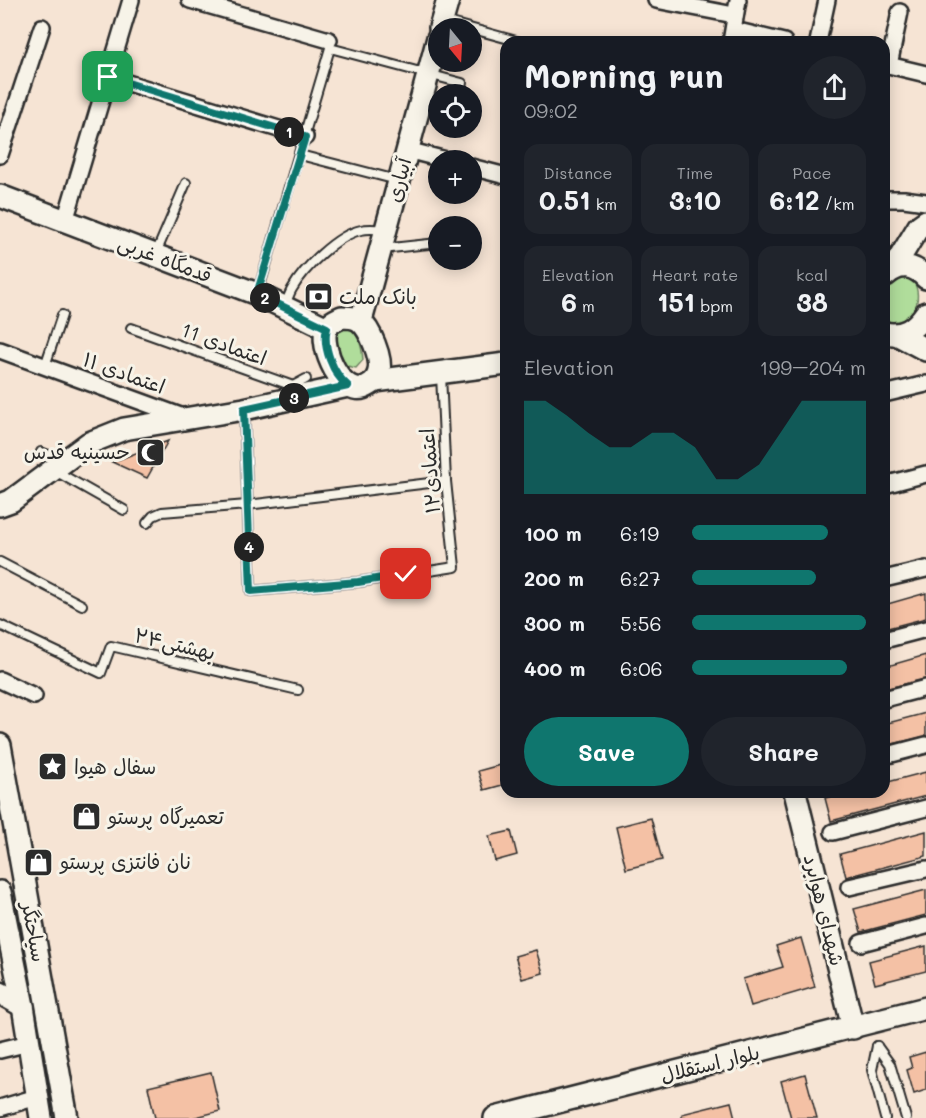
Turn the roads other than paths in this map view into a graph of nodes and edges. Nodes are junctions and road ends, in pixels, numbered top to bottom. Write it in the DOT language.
graph roads {
  1 [pos="131,0"];
  2 [pos="190,0"];
  3 [pos="656,0"];
  4 [pos="738,0"];
  5 [pos="827,0"];
  6 [pos="900,12"];
  7 [pos="42,27"];
  8 [pos="733,29"];
  9 [pos="482,32"];
  10 [pos="760,36"];
  11 [pos="819,36"];
  12 [pos="500,37"];
  13 [pos="330,44"];
  14 [pos="890,49"];
  15 [pos="890,65"];
  16 [pos="428,74"];
  17 [pos="926,74"];
  18 [pos="108,77"];
  19 [pos="462,84"];
  20 [pos="305,137"];
  21 [pos="407,150"];
  22 [pos="0,155"];
  23 [pos="300,155"];
  24 [pos="428,155"];
  25 [pos="482,170"];
  26 [pos="500,174"];
  27 [pos="399,180"];
  28 [pos="186,183"];
  29 [pos="0,196"];
  30 [pos="890,199"];
  31 [pos="926,202"];
  32 [pos="65,221"];
  33 [pos="926,221"];
  34 [pos="383,240"];
  35 [pos="428,242"];
  36 [pos="155,254"];
  37 [pos="890,270"];
  38 [pos="890,272"];
  39 [pos="926,278"];
  40 [pos="257,294"];
  41 [pos="285,308"];
  42 [pos="926,313"];
  43 [pos="62,315"];
  44 [pos="361,321"];
  45 [pos="131,328"];
  46 [pos="327,328"];
  47 [pos="891,334"];
  48 [pos="0,350"];
  49 [pos="926,350"];
  50 [pos="16,356"];
  51 [pos="500,365"];
  52 [pos="45,366"];
  53 [pos="378,372"];
  54 [pos="441,373"];
  55 [pos="63,381"];
  56 [pos="926,384"];
  57 [pos="348,386"];
  58 [pos="300,387"];
  59 [pos="890,393"];
  60 [pos="244,409"];
  61 [pos="189,419"];
  62 [pos="52,461"];
  63 [pos="926,474"];
  64 [pos="446,481"];
  65 [pos="890,483"];
  66 [pos="6,503"];
  67 [pos="247,505"];
  68 [pos="124,510"];
  69 [pos="0,521"];
  70 [pos="147,523"];
  71 [pos="0,562"];
  72 [pos="926,569"];
  73 [pos="890,578"];
  74 [pos="82,605"];
  75 [pos="0,625"];
  76 [pos="926,629"];
  77 [pos="890,638"];
  78 [pos="0,680"];
  79 [pos="926,688"];
  80 [pos="298,690"];
  81 [pos="34,696"];
  82 [pos="890,697"];
  83 [pos="926,745"];
  84 [pos="0,746"];
  85 [pos="890,754"];
  86 [pos="796,798"];
  87 [pos="926,808"];
  88 [pos="833,832"];
  89 [pos="926,869"];
  90 [pos="849,887"];
  91 [pos="0,892"];
  92 [pos="926,926"];
  93 [pos="861,943"];
  94 [pos="5,947"];
  95 [pos="0,993"];
  96 [pos="23,1006"];
  97 [pos="926,1008"];
  98 [pos="853,1028"];
  99 [pos="28,1043"];
  100 [pos="0,1050"];
  101 [pos="0,1108"];
  102 [pos="39,1108"];
  103 [pos="67,1118"];
  104 [pos="495,1118"];
  105 [pos="885,1118"];
  106 [pos="906,1118"];
  1 -- 18 [label="street"];
  2 -- 13 [label="street"];
  3 -- 8 [label="street"];
  4 -- 8 [label="street"];
  5 -- 11 [label="street"];
  6 -- 14 [label="street"];
  7 -- 22 [label="street"];
  8 -- 10 [label="street"];
  9 -- 12 [label="lane"];
  13 -- 16 [label="lane"];
  13 -- 20 [label="lane"];
  15 -- 17 [label="street"];
  16 -- 19 [label="lane"];
  16 -- 21 [label="street, آبیاری"];
  18 -- 20 [label="street"];
  18 -- 32 [label="street"];
  20 -- 23 [label="lane"];
  21 -- 24 [label="street"];
  21 -- 27 [label="street, آبیاری"];
  23 -- 27 [label="lane"];
  23 -- 40 [label="lane"];
  25 -- 26 [label="street"];
  27 -- 34 [label="street, آبیاری"];
  28 -- 36 [label="lane"];
  29 -- 32 [label="street, قدمگاه غربی"];
  30 -- 31 [label="street"];
  32 -- 36 [label="street, قدمگاه غربی"];
  33 -- 37 [label="street"];
  34 -- 35 [label="lane"];
  34 -- 41 [label="lane"];
  34 -- 44 [label="street, آبیاری"];
  36 -- 40 [label="street, قدمگاه غربی"];
  38 -- 39 [label="street"];
  40 -- 41 [label="street, قدمگاه غربی"];
  41 -- 46 [label="street, قدمگاه غربی"];
  42 -- 47 [label="street"];
  43 -- 52 [label="lane"];
  44 -- 46 [label="street"];
  44 -- 53 [label="street"];
  45 -- 58 [label="lane, 11 اعتمادی"];
  46 -- 57 [label="street"];
  47 -- 49 [label="street"];
  48 -- 50 [label="street, ۱۱ اعتمادی"];
  50 -- 52 [label="street, ۱۱ اعتمادی"];
  50 -- 55 [label="lane"];
  51 -- 54 [label="street"];
  52 -- 61 [label="street, ۱۱ اعتمادی"];
  53 -- 54 [label="street"];
  53 -- 57 [label="street"];
  54 -- 64 [label="lane, اعتمادی۱۲"];
  56 -- 59 [label="street"];
  57 -- 58 [label="street"];
  58 -- 60 [label="street"];
  60 -- 61 [label="street"];
  60 -- 67 [label="lane"];
  61 -- 62 [label="street"];
  62 -- 66 [label="street"];
  62 -- 68 [label="lane"];
  63 -- 65 [label="street"];
  64 -- 67 [label="lane"];
  64 -- 67 [label="lane, اعتمادی۱۲"];
  66 -- 69 [label="street"];
  67 -- 70 [label="lane"];
  71 -- 74 [label="lane"];
  72 -- 73 [label="street"];
  75 -- 80 [label="lane, ۲۴بهشتی"];
  76 -- 77 [label="street"];
  78 -- 81 [label="street"];
  79 -- 82 [label="street"];
  83 -- 85 [label="street"];
  84 -- 103 [label="street, سیاحتگر"];
  86 -- 98 [label="street, شهدای هوابرد"];
  87 -- 88 [label="street"];
  89 -- 90 [label="street"];
  91 -- 94 [label="street, سیاحتگر"];
  92 -- 93 [label="street"];
  94 -- 96 [label="street, سیاحتگر"];
  95 -- 96 [label="street"];
  96 -- 99 [label="street, سیاحتگر"];
  97 -- 98 [label="street, بلوار استقلال"];
  98 -- 104 [label="street, بلوار استقلال"];
  99 -- 100 [label="street"];
  99 -- 102 [label="street, سیاحتگر"];
  101 -- 102 [label="street"];
  105 -- 106 [label="lane"];
}
